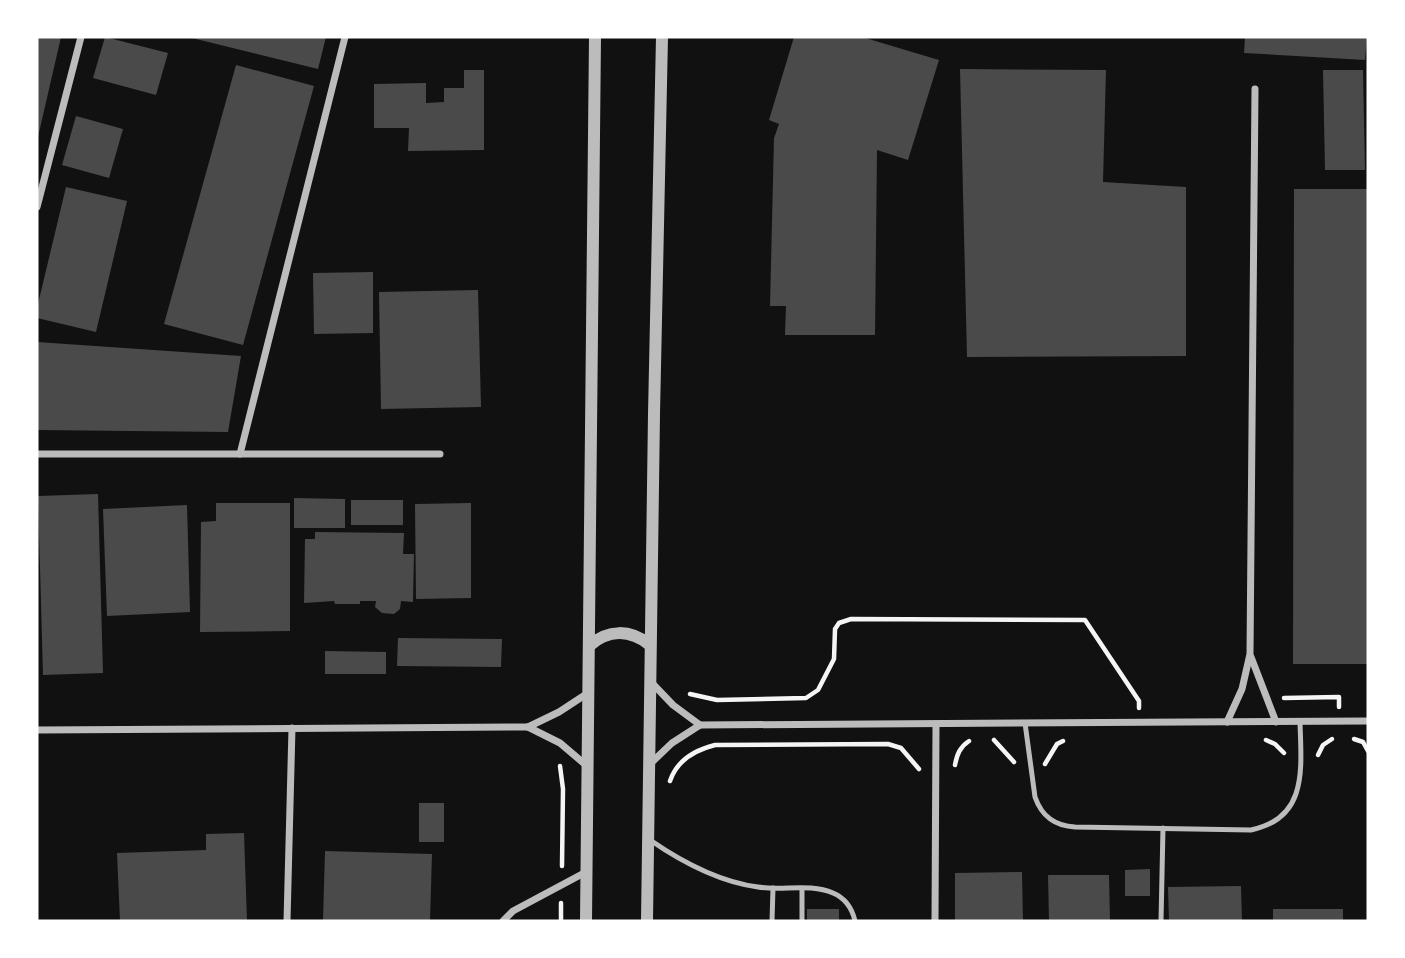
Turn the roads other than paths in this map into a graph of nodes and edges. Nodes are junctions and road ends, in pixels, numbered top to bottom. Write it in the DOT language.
graph roads {
  1 [pos="81,37"];
  2 [pos="345,37"];
  3 [pos="662,37"];
  4 [pos="593,39"];
  5 [pos="1255,89"];
  6 [pos="37,207"];
  7 [pos="37,454"];
  8 [pos="240,454"];
  9 [pos="440,454"];
  10 [pos="650,645"];
  11 [pos="589,646"];
  12 [pos="1250,654"];
  13 [pos="650,681"];
  14 [pos="588,693"];
  15 [pos="1300,721"];
  16 [pos="1368,721"];
  17 [pos="1227,722"];
  18 [pos="1276,722"];
  19 [pos="1025,723"];
  20 [pos="936,724"];
  21 [pos="700,725"];
  22 [pos="528,727"];
  23 [pos="292,729"];
  24 [pos="37,730"];
  25 [pos="587,766"];
  26 [pos="648,766"];
  27 [pos="1163,828"];
  28 [pos="647,838"];
  29 [pos="586,872"];
  30 [pos="773,888"];
  31 [pos="802,889"];
  32 [pos="287,921"];
  33 [pos="503,921"];
  34 [pos="586,921"];
  35 [pos="647,921"];
  36 [pos="772,921"];
  37 [pos="802,921"];
  38 [pos="855,921"];
  39 [pos="935,921"];
  40 [pos="1161,921"];
  1 -- 6 [label="street"];
  2 -- 8 [label="street"];
  3 -- 10 [label="street"];
  4 -- 11 [label="street"];
  5 -- 12 [label="street"];
  7 -- 8 [label="street"];
  8 -- 9 [label="street"];
  10 -- 11 [label="street"];
  10 -- 13 [label="street"];
  11 -- 14 [label="street"];
  12 -- 17 [label="street"];
  12 -- 18 [label="street"];
  13 -- 21 [label="street"];
  13 -- 26 [label="street"];
  14 -- 22 [label="street"];
  14 -- 25 [label="street"];
  15 -- 16 [label="street"];
  15 -- 18 [label="street"];
  15 -- 27 [label="lane"];
  17 -- 18 [label="street"];
  17 -- 19 [label="street"];
  19 -- 20 [label="street"];
  19 -- 27 [label="lane"];
  20 -- 21 [label="street"];
  20 -- 39 [label="street"];
  21 -- 26 [label="street"];
  22 -- 23 [label="street"];
  22 -- 25 [label="street"];
  23 -- 24 [label="street"];
  23 -- 32 [label="street"];
  25 -- 29 [label="street"];
  26 -- 28 [label="street"];
  27 -- 40 [label="lane"];
  28 -- 30 [label="lane"];
  28 -- 35 [label="street"];
  29 -- 33 [label="street"];
  29 -- 34 [label="street"];
  30 -- 31 [label="lane"];
  30 -- 36 [label="lane"];
  31 -- 37 [label="lane"];
  31 -- 38 [label="lane"];
}
